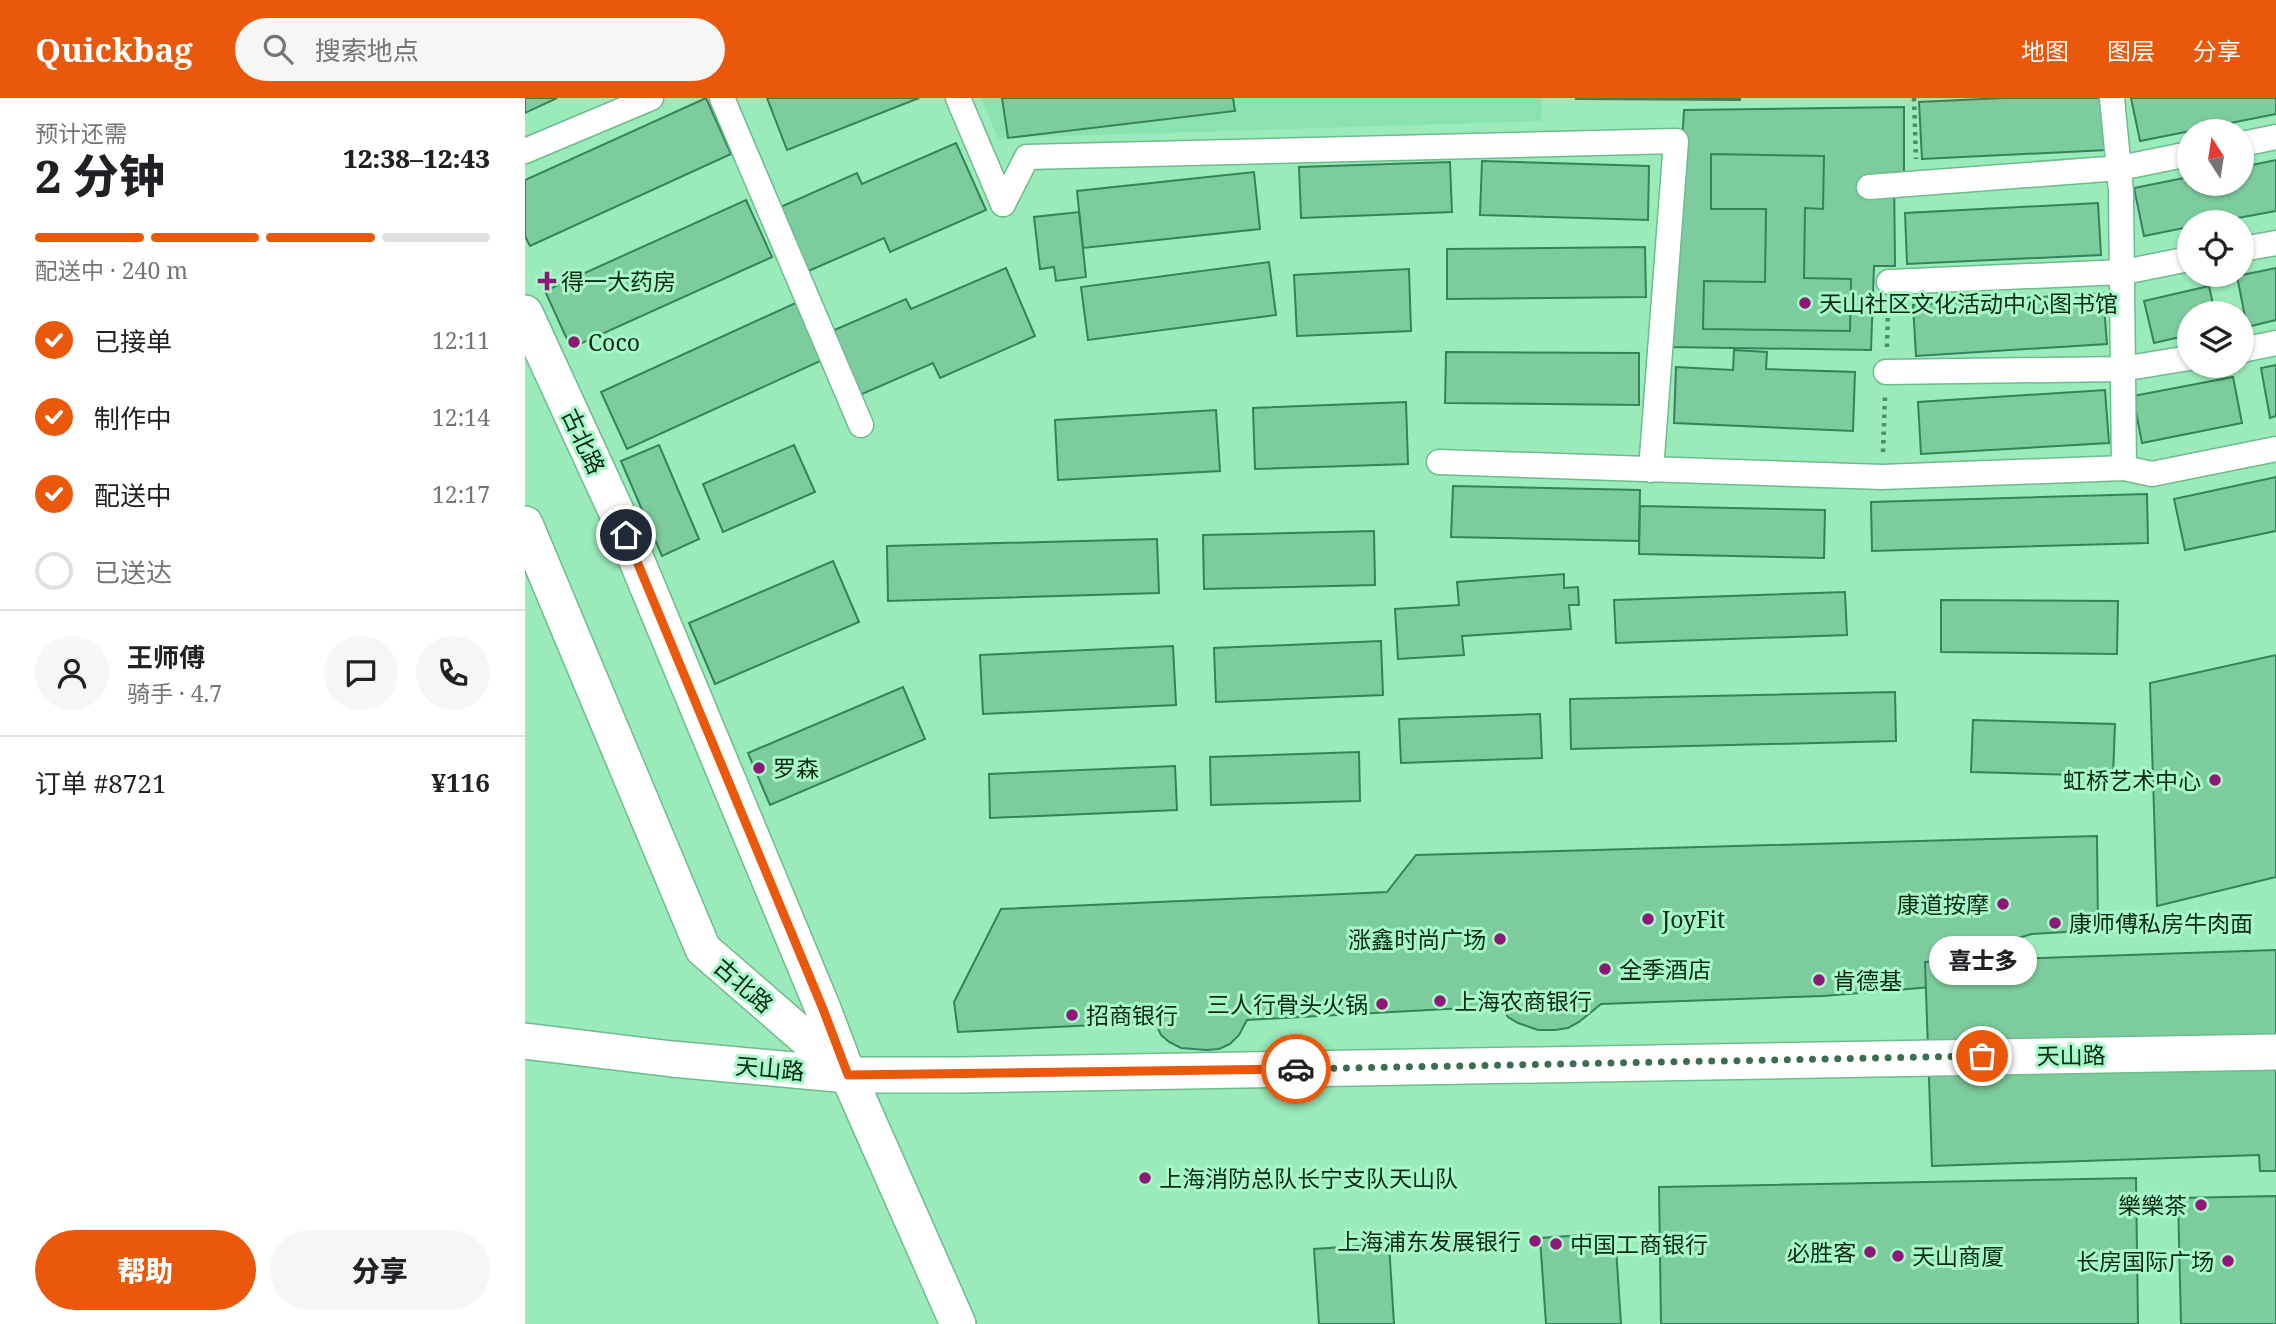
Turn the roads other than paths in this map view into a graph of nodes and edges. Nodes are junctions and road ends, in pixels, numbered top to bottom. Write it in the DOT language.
graph roads {
  1 [pos="651,98"];
  2 [pos="722,98"];
  3 [pos="958,98"];
  4 [pos="2112,98"];
  5 [pos="2276,137"];
  6 [pos="2254,142"];
  7 [pos="525,151"];
  8 [pos="2177,156"];
  9 [pos="2120,168"];
  10 [pos="1869,187"];
  11 [pos="2276,243"];
  12 [pos="2254,247"];
  13 [pos="2177,261"];
  14 [pos="2124,272"];
  15 [pos="1889,282"];
  16 [pos="525,313"];
  17 [pos="2276,343"];
  18 [pos="2254,348"];
  19 [pos="2177,360"];
  20 [pos="2122,369"];
  21 [pos="1887,372"];
  22 [pos="861,425"];
  23 [pos="2276,449"];
  24 [pos="1439,462"];
  25 [pos="2124,468"];
  26 [pos="1651,470"];
  27 [pos="525,524"];
  28 [pos="525,1041"];
  29 [pos="2276,1052"];
  30 [pos="848,1075"];
  31 [pos="958,1324"];
  1 -- 7 [label="street"];
  2 -- 22 [label="street"];
  3 -- 26 [label="street"];
  4 -- 9 [label="street"];
  5 -- 6 [label="street"];
  8 -- 9 [label="street"];
  9 -- 10 [label="street"];
  9 -- 14 [label="street"];
  11 -- 12 [label="street"];
  13 -- 14 [label="street"];
  14 -- 15 [label="street"];
  14 -- 20 [label="street"];
  16 -- 30 [label="main road, 古北路"];
  17 -- 18 [label="street"];
  19 -- 20 [label="street"];
  20 -- 21 [label="street"];
  20 -- 25 [label="street"];
  23 -- 25 [label="street"];
  24 -- 26 [label="street"];
  25 -- 26 [label="street"];
  27 -- 30 [label="main road, 古北路"];
  28 -- 30 [label="main road, 天山路"];
  29 -- 30 [label="main road, 天山路"];
  30 -- 31 [label="main road, 古北路"];
}
